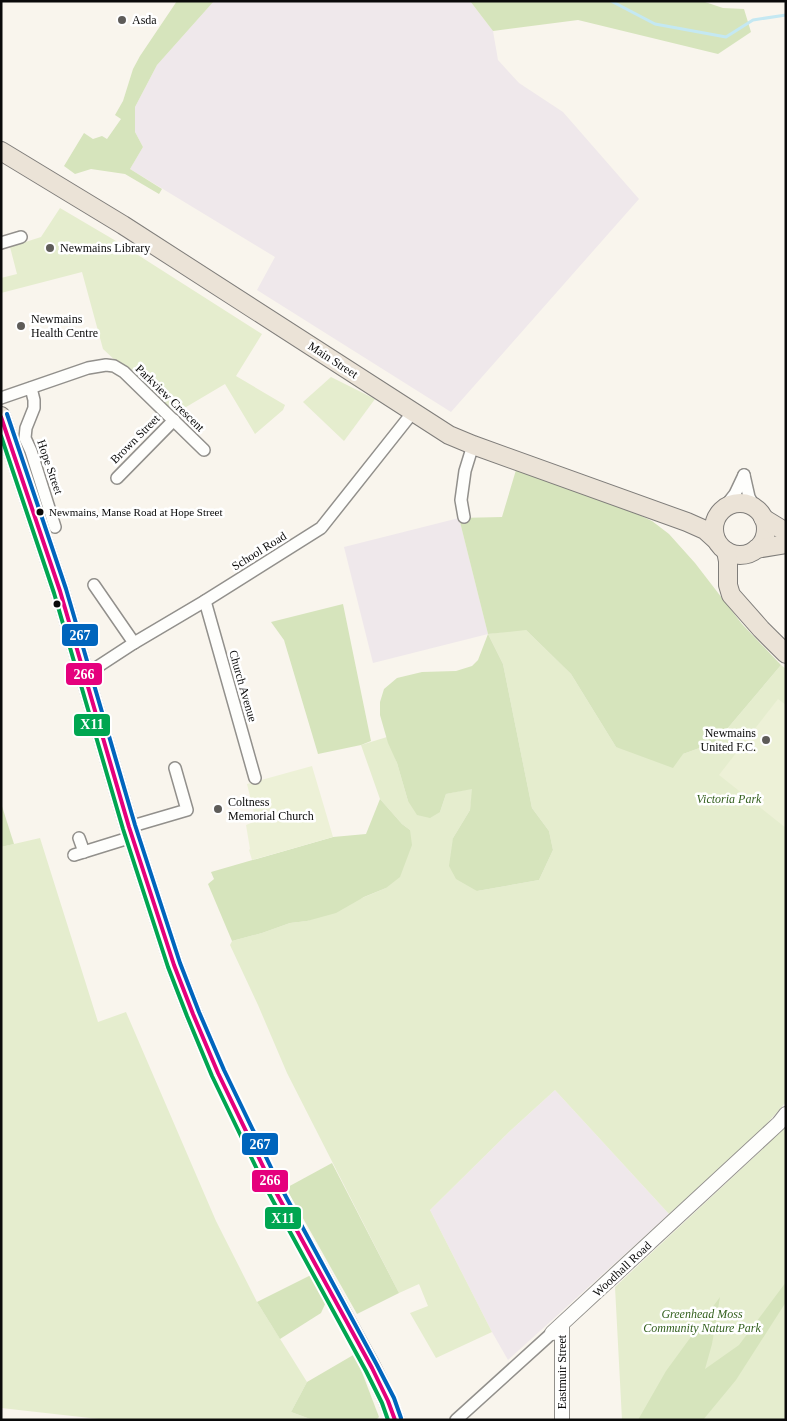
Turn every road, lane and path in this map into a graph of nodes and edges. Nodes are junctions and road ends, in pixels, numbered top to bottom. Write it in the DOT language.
graph roads {
  1 [pos="1,152"];
  2 [pos="21,237"];
  3 [pos="1,243"];
  4 [pos="31,388"];
  5 [pos="1,398"];
  6 [pos="414,412"];
  7 [pos="1,416"];
  8 [pos="174,420"];
  9 [pos="473,445"];
  10 [pos="204,450"];
  11 [pos="116,478"];
  12 [pos="722,511"];
  13 [pos="759,513"];
  14 [pos="464,517"];
  15 [pos="687,522"];
  16 [pos="55,527"];
  17 [pos="786,532"];
  18 [pos="786,544"];
  19 [pos="721,545"];
  20 [pos="753,551"];
  21 [pos="728,577"];
  22 [pos="94,584"];
  23 [pos="205,601"];
  24 [pos="134,644"];
  25 [pos="786,654"];
  26 [pos="85,675"];
  27 [pos="175,768"];
  28 [pos="256,778"];
  29 [pos="131,832"];
  30 [pos="79,838"];
  31 [pos="786,1114"];
  32 [pos="557,1329"];
  33 [pos="395,1420"];
  34 [pos="456,1420"];
  35 [pos="562,1420"];
  1 -- 6 [label="main road, Main Street"];
  2 -- 3 [label="street"];
  4 -- 5 [label="street, Parkview Crescent"];
  4 -- 8 [label="street, Parkview Crescent"];
  4 -- 16 [label="street, Hope Street"];
  6 -- 9 [label="main road, Main Street"];
  6 -- 23 [label="street, School Road"];
  7 -- 26 [label="main road"];
  8 -- 10 [label="street, Parkview Crescent"];
  8 -- 11 [label="street, Brown Street"];
  9 -- 14 [label="street"];
  9 -- 15 [label="main road, Main Street"];
  12 -- 13 [label="main road"];
  12 -- 13 [label="street"];
  12 -- 15 [label="main road"];
  12 -- 19 [label="main road"];
  13 -- 17 [label="main road"];
  13 -- 20 [label="main road"];
  15 -- 19 [label="main road, Main Street"];
  18 -- 20 [label="main road"];
  19 -- 20 [label="main road"];
  19 -- 21 [label="main road"];
  20 -- 21 [label="main road"];
  21 -- 25 [label="main road"];
  22 -- 24 [label="street"];
  23 -- 24 [label="street, School Road"];
  23 -- 28 [label="street, Church Avenue"];
  24 -- 26 [label="street, School Road"];
  26 -- 29 [label="main road"];
  27 -- 29 [label="street"];
  29 -- 30 [label="street"];
  29 -- 33 [label="main road"];
  31 -- 32 [label="street, Woodhall Road"];
  32 -- 34 [label="street, Woodhall Road"];
  32 -- 35 [label="street, Eastmuir Street"];
}
